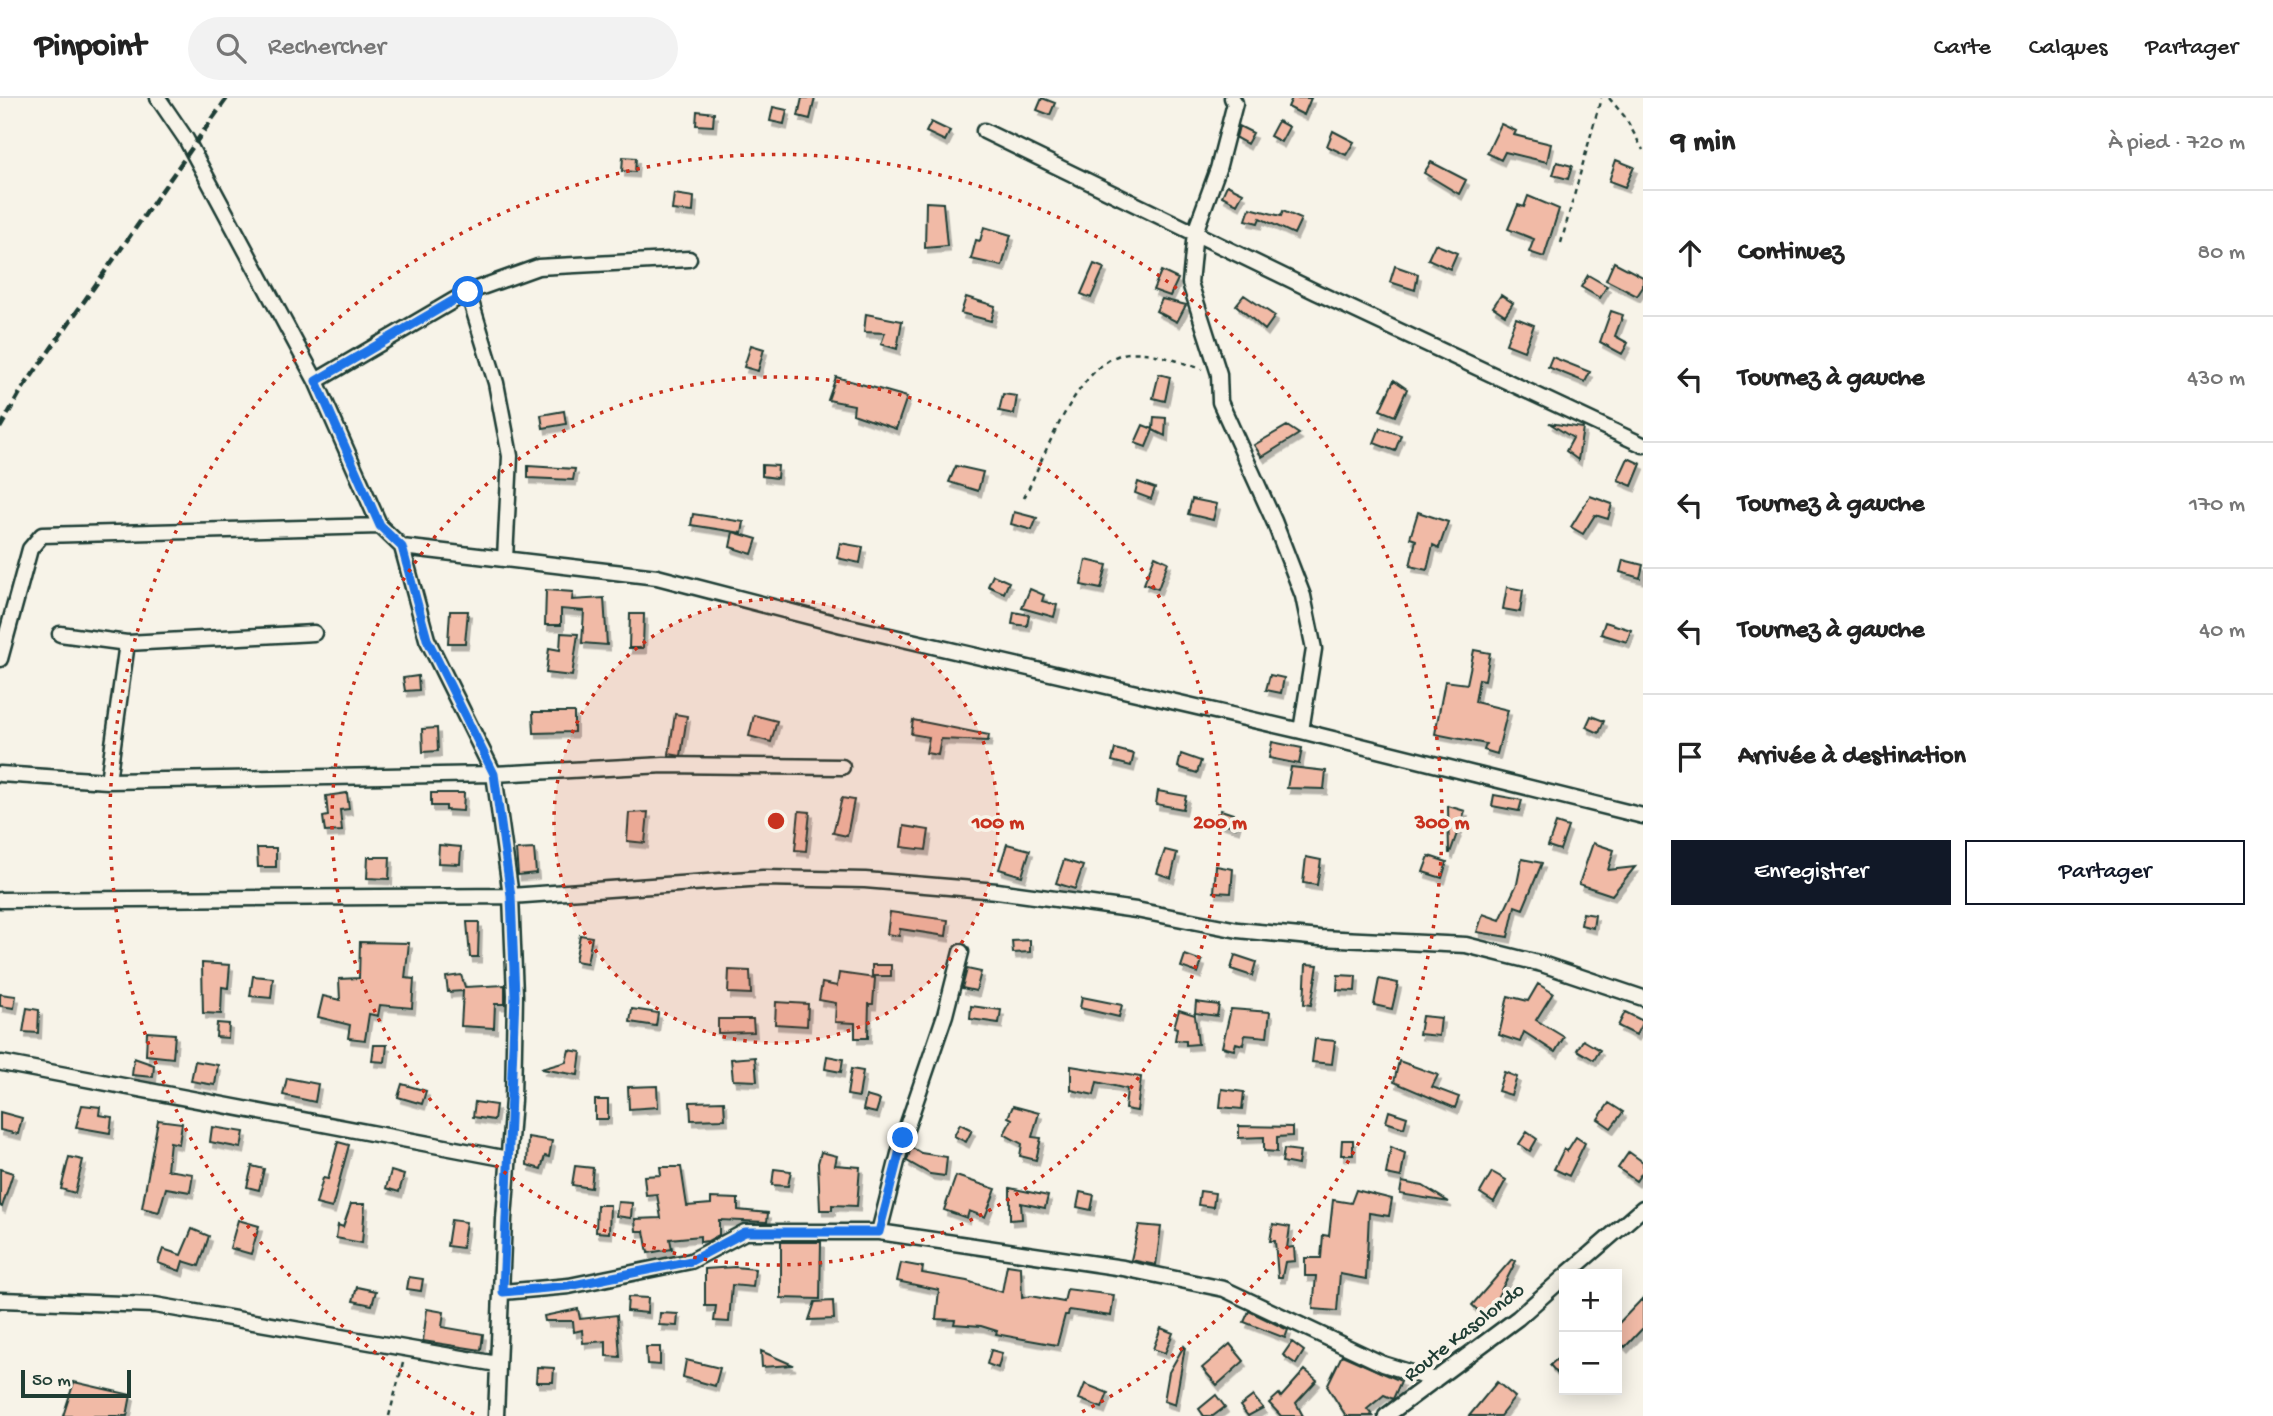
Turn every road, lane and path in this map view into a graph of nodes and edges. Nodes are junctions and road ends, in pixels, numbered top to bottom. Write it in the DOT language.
graph roads {
  1 [pos="158,98"];
  2 [pos="1232,98"];
  3 [pos="1601,98"];
  4 [pos="1609,98"];
  5 [pos="984,131"];
  6 [pos="1643,150"];
  7 [pos="1195,232"];
  8 [pos="1561,243"];
  9 [pos="689,259"];
  10 [pos="468,292"];
  11 [pos="1219,374"];
  12 [pos="316,381"];
  13 [pos="1643,445"];
  14 [pos="1024,498"];
  15 [pos="380,526"];
  16 [pos="402,547"];
  17 [pos="505,559"];
  18 [pos="314,633"];
  19 [pos="60,634"];
  20 [pos="127,643"];
  21 [pos="0,659"];
  22 [pos="1301,731"];
  23 [pos="842,767"];
  24 [pos="0,774"];
  25 [pos="494,774"];
  26 [pos="107,780"];
  27 [pos="1643,816"];
  28 [pos="511,896"];
  29 [pos="0,900"];
  30 [pos="961,952"];
  31 [pos="1643,998"];
  32 [pos="2,1063"];
  33 [pos="508,1159"];
  34 [pos="1643,1208"];
  35 [pos="879,1232"];
  36 [pos="1573,1269"];
  37 [pos="1559,1281"];
  38 [pos="503,1292"];
  39 [pos="0,1300"];
  40 [pos="407,1349"];
  41 [pos="497,1364"];
  42 [pos="1435,1380"];
  43 [pos="389,1416"];
  44 [pos="496,1416"];
  45 [pos="1386,1416"];
  1 -- 12 [label="street"];
  2 -- 7 [label="street"];
  3 -- 8 [label="path"];
  4 -- 6 [label="path"];
  5 -- 7 [label="street"];
  7 -- 11 [label="street"];
  7 -- 13 [label="street"];
  9 -- 10 [label="street"];
  10 -- 12 [label="street"];
  10 -- 17 [label="street"];
  11 -- 14 [label="path"];
  11 -- 22 [label="street"];
  12 -- 15 [label="street"];
  15 -- 16 [label="street"];
  15 -- 21 [label="street"];
  16 -- 17 [label="street"];
  16 -- 25 [label="street"];
  17 -- 22 [label="street"];
  18 -- 20 [label="street"];
  19 -- 20 [label="street"];
  20 -- 26 [label="street"];
  22 -- 27 [label="street"];
  23 -- 25 [label="street"];
  24 -- 26 [label="street"];
  25 -- 26 [label="street"];
  25 -- 28 [label="street"];
  28 -- 29 [label="street"];
  28 -- 31 [label="street"];
  28 -- 33 [label="street"];
  30 -- 35 [label="street"];
  32 -- 33 [label="street"];
  33 -- 38 [label="street"];
  34 -- 36 [label="street, Route Kasolondo"];
  35 -- 38 [label="street"];
  35 -- 42 [label="street"];
  37 -- 42 [label="street, Route Kasolondo"];
  38 -- 41 [label="street"];
  39 -- 40 [label="street"];
  40 -- 41 [label="street"];
  40 -- 43 [label="path"];
  41 -- 44 [label="street"];
  42 -- 45 [label="street, Route Kasolondo"];
}
